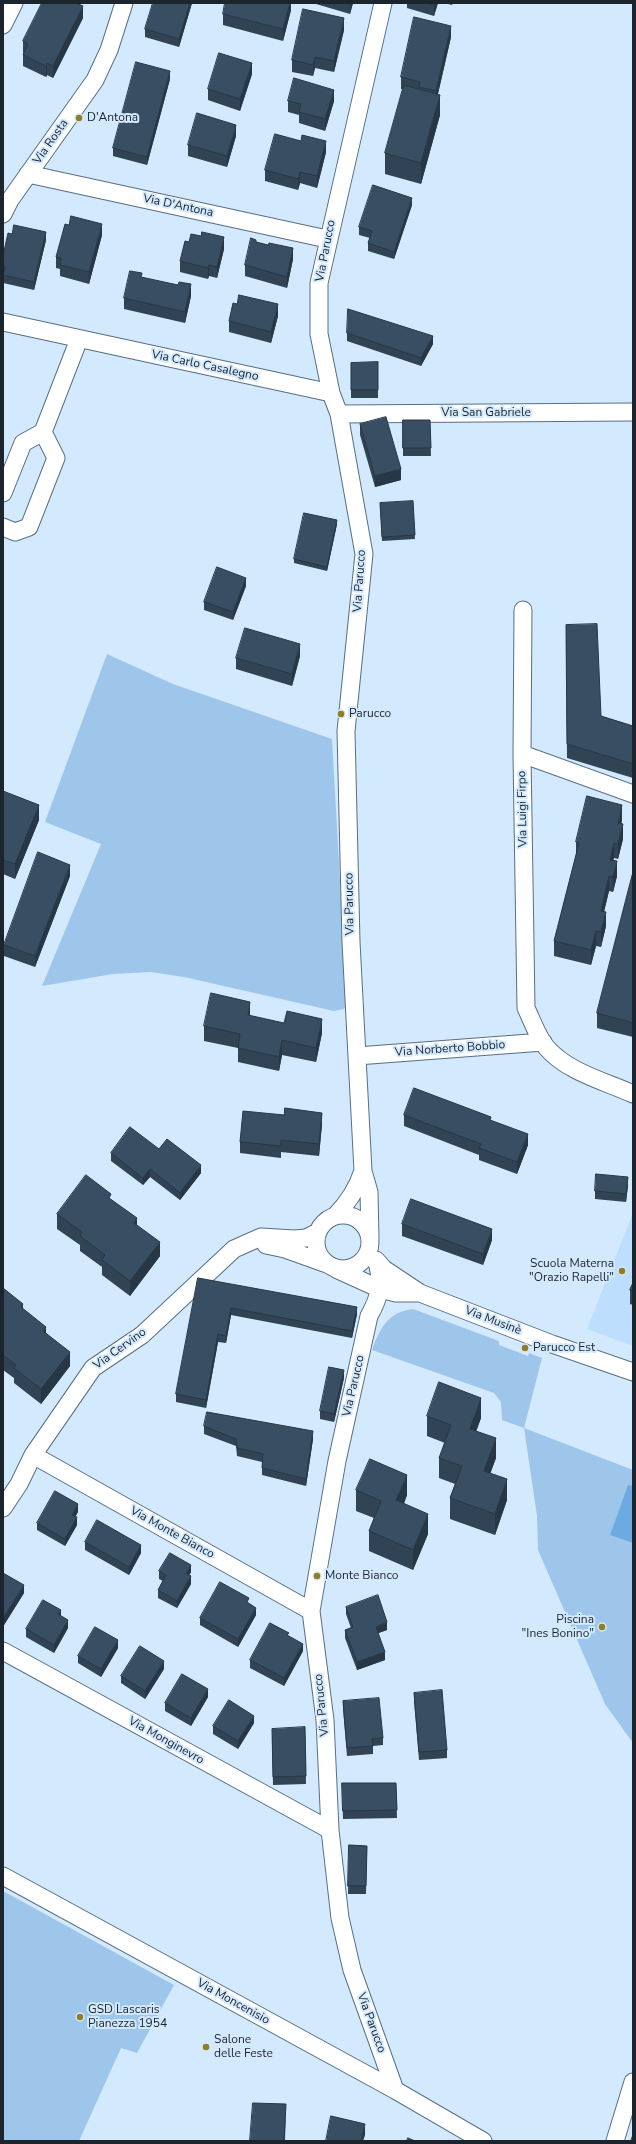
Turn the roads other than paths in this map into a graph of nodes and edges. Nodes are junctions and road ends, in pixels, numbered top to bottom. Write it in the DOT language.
graph roads {
  1 [pos="14,3"];
  2 [pos="124,3"];
  3 [pos="383,3"];
  4 [pos="3,25"];
  5 [pos="28,174"];
  6 [pos="3,214"];
  7 [pos="327,239"];
  8 [pos="3,322"];
  9 [pos="80,339"];
  10 [pos="331,393"];
  11 [pos="633,412"];
  12 [pos="339,414"];
  13 [pos="43,432"];
  14 [pos="3,493"];
  15 [pos="3,527"];
  16 [pos="523,610"];
  17 [pos="522,754"];
  18 [pos="633,794"];
  19 [pos="543,1042"];
  20 [pos="358,1056"];
  21 [pos="633,1094"];
  22 [pos="363,1171"];
  23 [pos="335,1216"];
  24 [pos="318,1232"];
  25 [pos="370,1242"];
  26 [pos="234,1249"];
  27 [pos="377,1262"];
  28 [pos="331,1266"];
  29 [pos="356,1278"];
  30 [pos="380,1289"];
  31 [pos="420,1293"];
  32 [pos="369,1316"];
  33 [pos="633,1372"];
  34 [pos="33,1455"];
  35 [pos="3,1508"];
  36 [pos="311,1611"];
  37 [pos="3,1651"];
  38 [pos="330,1830"];
  39 [pos="3,1876"];
  40 [pos="633,2082"];
  41 [pos="395,2090"];
  42 [pos="483,2141"];
  43 [pos="615,2141"];
  1 -- 4 [label="street"];
  2 -- 5 [label="street, Via Rosta"];
  3 -- 7 [label="street, Via Parucco"];
  5 -- 6 [label="street, Via Rosta"];
  5 -- 7 [label="street, Via D'Antona"];
  7 -- 10 [label="street, Via Parucco"];
  8 -- 9 [label="street, Via Carlo Casalegno"];
  9 -- 10 [label="street, Via Carlo Casalegno"];
  9 -- 13 [label="street"];
  10 -- 12 [label="street, Via Parucco"];
  11 -- 12 [label="street, Via San Gabriele"];
  12 -- 20 [label="street, Via Parucco"];
  13 -- 14 [label="street"];
  13 -- 15 [label="street"];
  16 -- 17 [label="street, Via Luigi Firpo"];
  17 -- 18 [label="street"];
  17 -- 19 [label="street, Via Luigi Firpo"];
  19 -- 20 [label="street, Via Norberto Bobbio"];
  19 -- 21 [label="street"];
  20 -- 22 [label="street, Via Parucco"];
  22 -- 23 [label="street"];
  22 -- 25 [label="street"];
  23 -- 24 [label="street"];
  23 -- 25 [label="street"];
  24 -- 26 [label="street, Via Cervino"];
  24 -- 28 [label="street"];
  25 -- 27 [label="street"];
  25 -- 28 [label="street"];
  26 -- 28 [label="street, Via Cervino"];
  26 -- 34 [label="street, Via Cervino"];
  27 -- 30 [label="street"];
  27 -- 31 [label="street"];
  28 -- 29 [label="street, Via Cervino"];
  29 -- 30 [label="street, Via Cervino"];
  29 -- 32 [label="street"];
  30 -- 31 [label="street, Via Cervino"];
  30 -- 32 [label="street"];
  31 -- 32 [label="street"];
  31 -- 33 [label="street, Via Musinè"];
  32 -- 36 [label="street, Via Parucco"];
  34 -- 35 [label="street, Via Cervino"];
  34 -- 36 [label="street, Via Monte Bianco"];
  36 -- 38 [label="street, Via Parucco"];
  37 -- 38 [label="street, Via Monginevro"];
  38 -- 41 [label="street, Via Parucco"];
  39 -- 41 [label="street, Via Moncenisio"];
  40 -- 43 [label="street"];
  41 -- 42 [label="street, Via Moncenisio"];
}
